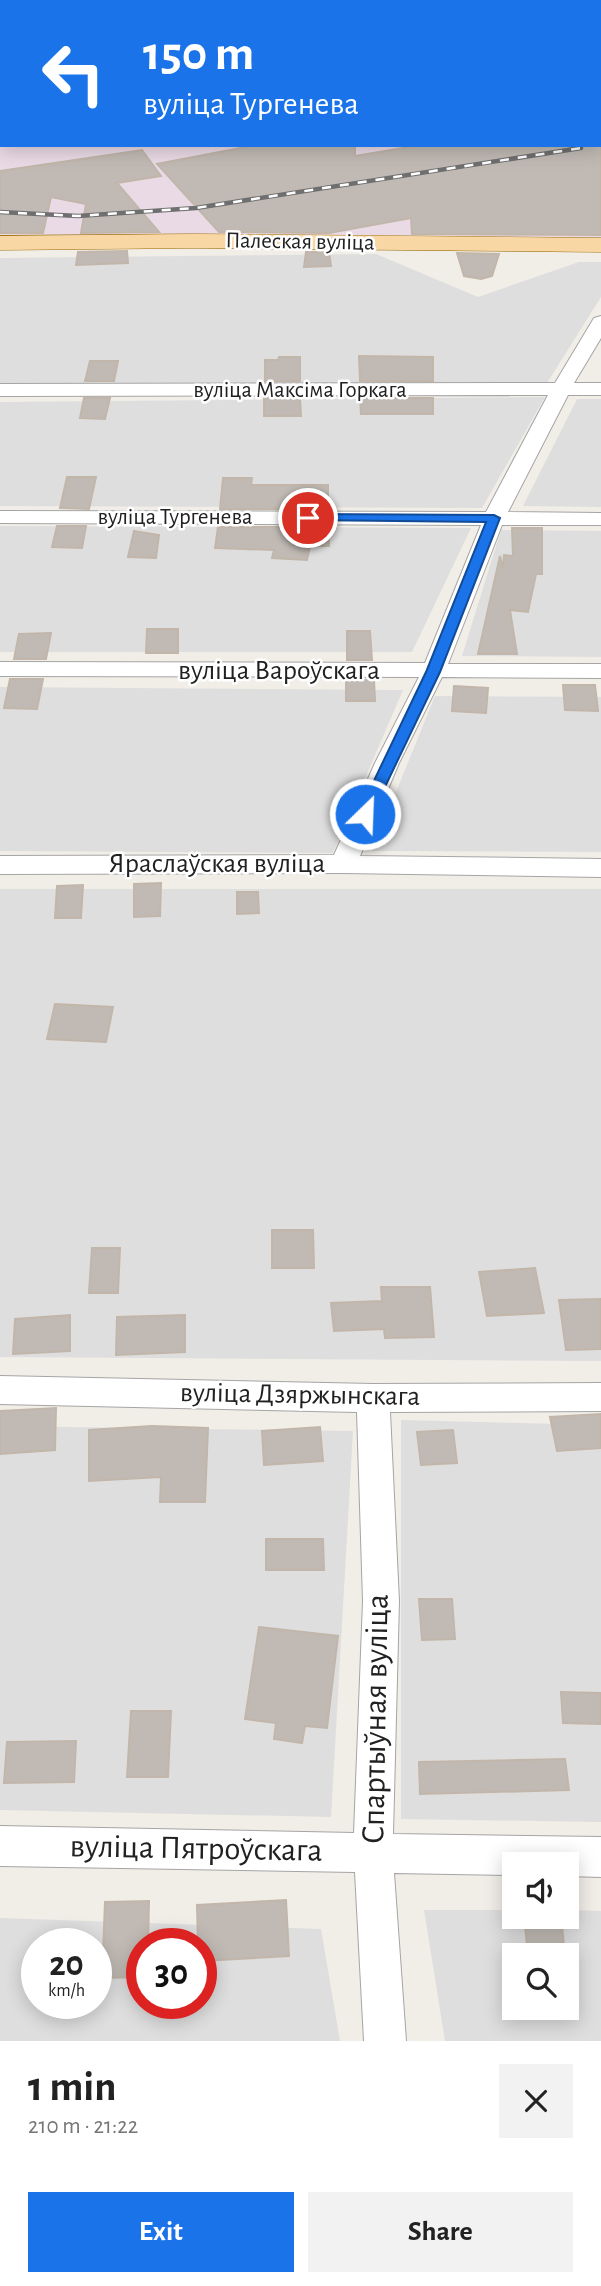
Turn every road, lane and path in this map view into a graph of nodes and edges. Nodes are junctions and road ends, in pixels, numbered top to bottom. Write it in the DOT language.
graph roads {
  1 [pos="0,243"];
  2 [pos="601,245"];
  3 [pos="601,322"];
  4 [pos="561,389"];
  5 [pos="601,389"];
  6 [pos="0,390"];
  7 [pos="0,517"];
  8 [pos="494,518"];
  9 [pos="601,519"];
  10 [pos="0,669"];
  11 [pos="601,671"];
  12 [pos="433,672"];
  13 [pos="343,864"];
  14 [pos="0,865"];
  15 [pos="601,868"];
  16 [pos="0,1390"];
  17 [pos="601,1397"];
  18 [pos="373,1398"];
  19 [pos="0,1846"];
  20 [pos="373,1851"];
  21 [pos="601,1857"];
  22 [pos="385,2041"];
  1 -- 2 [label="main road, Палеская вуліца"];
  3 -- 4 [label="street"];
  4 -- 5 [label="street, вуліца Максіма Горкага"];
  4 -- 6 [label="street, вуліца Максіма Горкага"];
  4 -- 8 [label="street"];
  7 -- 8 [label="street, вуліца Тургенева"];
  8 -- 9 [label="street, вуліца Тургенева"];
  8 -- 12 [label="street"];
  10 -- 12 [label="street, вуліца Вароўскага"];
  11 -- 12 [label="street, вуліца Вароўскага"];
  12 -- 13 [label="street"];
  13 -- 14 [label="street, Яраслаўская вуліца"];
  13 -- 15 [label="street, Яраслаўская вуліца"];
  16 -- 18 [label="street, вуліца Дзяржынскага"];
  17 -- 18 [label="street, вуліца Дзяржынскага"];
  18 -- 20 [label="street, Спартыўная вуліца"];
  19 -- 20 [label="street, вуліца Пятроўскага"];
  20 -- 21 [label="street, вуліца Пятроўскага"];
  20 -- 22 [label="street, Спартыўная вуліца"];
}
